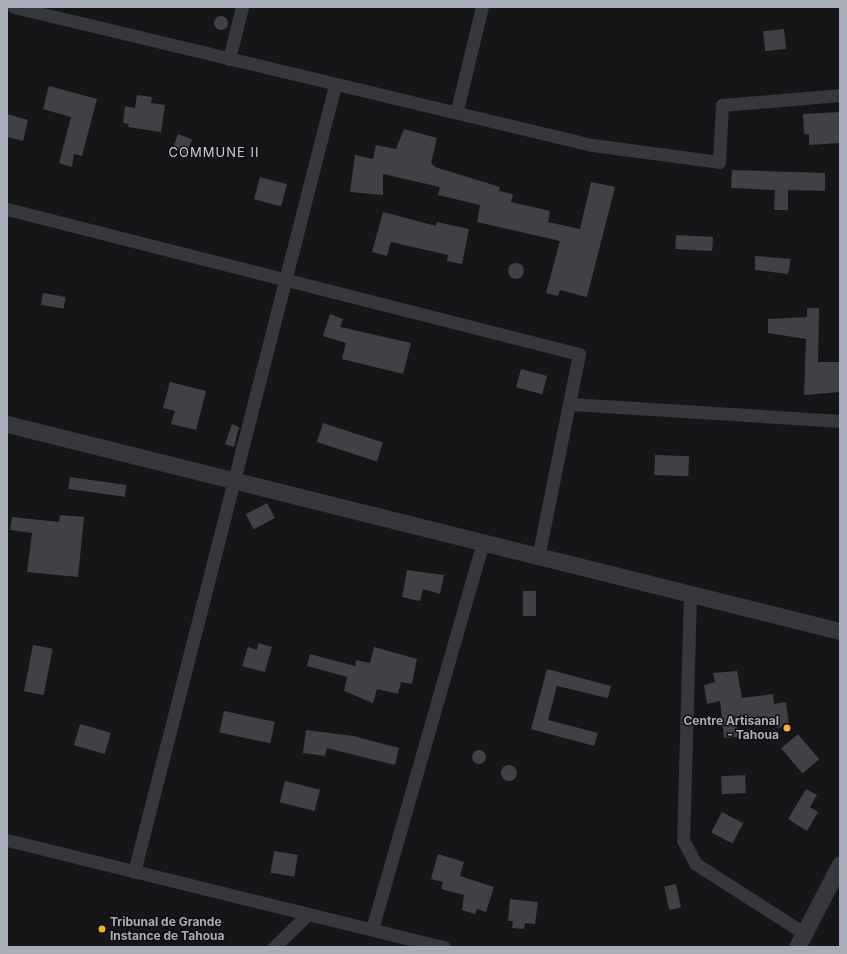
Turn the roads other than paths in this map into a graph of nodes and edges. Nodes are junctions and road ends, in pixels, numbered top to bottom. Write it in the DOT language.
graph roads {
  1 [pos="14,7"];
  2 [pos="242,7"];
  3 [pos="482,7"];
  4 [pos="229,59"];
  5 [pos="335,85"];
  6 [pos="840,95"];
  7 [pos="458,110"];
  8 [pos="7,209"];
  9 [pos="286,282"];
  10 [pos="571,404"];
  11 [pos="840,421"];
  12 [pos="7,424"];
  13 [pos="234,481"];
  14 [pos="482,542"];
  15 [pos="538,556"];
  16 [pos="690,594"];
  17 [pos="840,631"];
  18 [pos="7,840"];
  19 [pos="840,864"];
  20 [pos="134,872"];
  21 [pos="308,914"];
  22 [pos="372,930"];
  23 [pos="800,940"];
  24 [pos="274,947"];
  25 [pos="444,947"];
  1 -- 4 [label="street"];
  2 -- 4 [label="street"];
  3 -- 7 [label="street"];
  4 -- 5 [label="street"];
  5 -- 7 [label="street"];
  5 -- 9 [label="street"];
  6 -- 7 [label="street"];
  8 -- 9 [label="street"];
  9 -- 10 [label="street"];
  9 -- 13 [label="street"];
  10 -- 11 [label="street"];
  10 -- 15 [label="street"];
  12 -- 13 [label="street"];
  13 -- 14 [label="street"];
  13 -- 20 [label="street"];
  14 -- 15 [label="street"];
  14 -- 22 [label="street"];
  15 -- 16 [label="street"];
  16 -- 17 [label="street"];
  16 -- 23 [label="street"];
  18 -- 20 [label="street"];
  19 -- 23 [label="street"];
  20 -- 21 [label="street"];
  21 -- 22 [label="street"];
  21 -- 24 [label="street"];
  22 -- 25 [label="street"];
}
